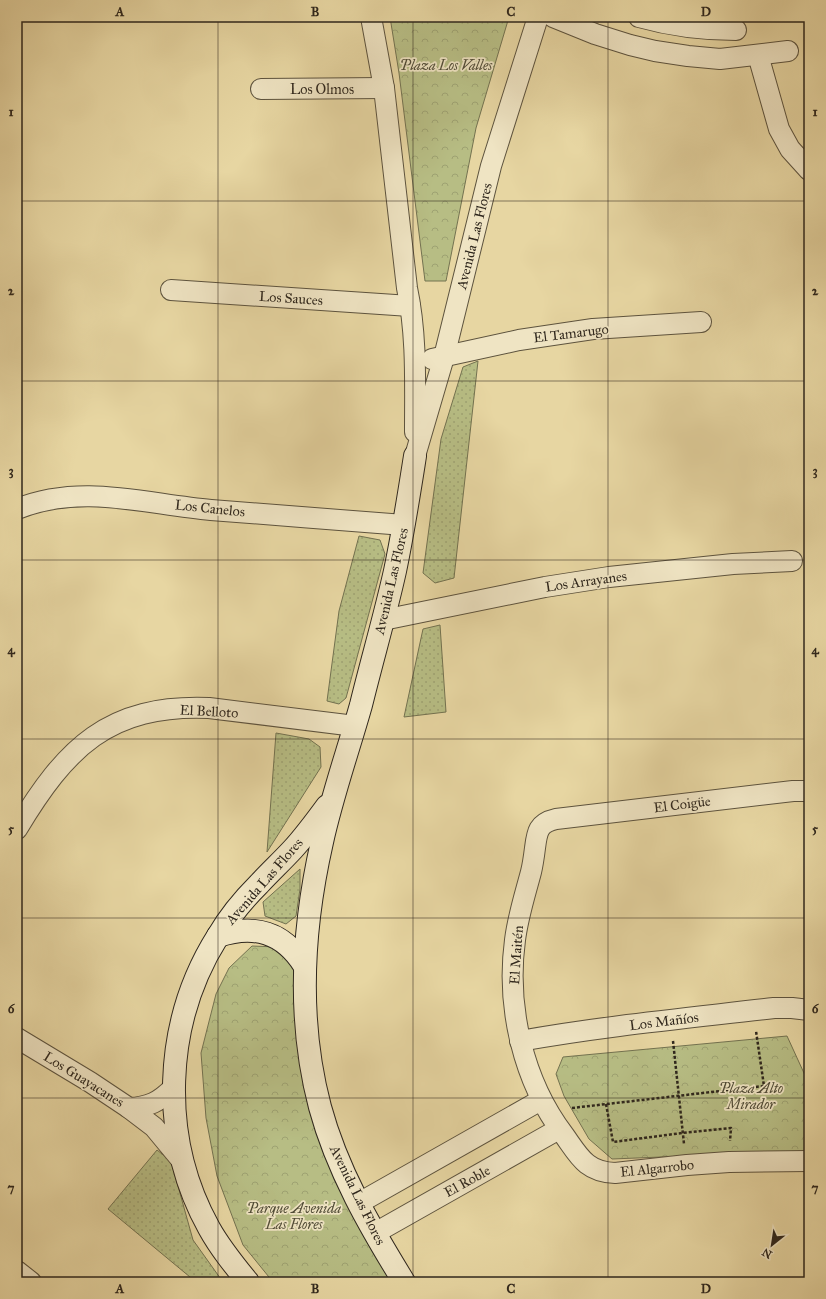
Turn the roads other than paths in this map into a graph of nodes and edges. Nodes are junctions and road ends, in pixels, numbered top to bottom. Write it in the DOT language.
graph roads {
  1 [pos="371,17"];
  2 [pos="538,17"];
  3 [pos="553,17"];
  4 [pos="639,17"];
  5 [pos="736,30"];
  6 [pos="788,51"];
  7 [pos="758,55"];
  8 [pos="384,88"];
  9 [pos="261,89"];
  10 [pos="809,170"];
  11 [pos="171,290"];
  12 [pos="410,306"];
  13 [pos="701,322"];
  14 [pos="444,357"];
  15 [pos="416,363"];
  16 [pos="414,456"];
  17 [pos="17,509"];
  18 [pos="404,525"];
  19 [pos="792,561"];
  20 [pos="383,620"];
  21 [pos="355,726"];
  22 [pos="809,791"];
  23 [pos="334,797"];
  24 [pos="556,819"];
  25 [pos="17,829"];
  26 [pos="218,936"];
  27 [pos="304,965"];
  28 [pos="809,1010"];
  29 [pos="17,1038"];
  30 [pos="520,1041"];
  31 [pos="173,1088"];
  32 [pos="544,1106"];
  33 [pos="129,1108"];
  34 [pos="558,1129"];
  35 [pos="809,1161"];
  36 [pos="184,1162"];
  37 [pos="358,1203"];
  38 [pos="375,1233"];
  39 [pos="17,1271"];
  40 [pos="31,1282"];
  41 [pos="248,1282"];
  42 [pos="404,1282"];
  1 -- 8 [label="street, Avenida Las Flores"];
  2 -- 14 [label="street, Avenida Las Flores"];
  3 -- 7 [label="street"];
  4 -- 5 [label="street"];
  6 -- 7 [label="street"];
  7 -- 10 [label="street"];
  8 -- 9 [label="street, Los Olmos"];
  8 -- 12 [label="street, Avenida Las Flores"];
  11 -- 12 [label="street, Los Sauces"];
  12 -- 15 [label="street, Avenida Las Flores"];
  13 -- 14 [label="street, El Tamarugo"];
  14 -- 15 [label="street, El Tamarugo"];
  14 -- 16 [label="street, Avenida Las Flores"];
  15 -- 16 [label="street, Avenida Las Flores"];
  16 -- 18 [label="street, Avenida Las Flores"];
  17 -- 18 [label="street, Los Canelos"];
  18 -- 20 [label="street, Avenida Las Flores"];
  19 -- 20 [label="street, Los Arrayanes"];
  20 -- 21 [label="street, Avenida Las Flores"];
  21 -- 23 [label="street, Avenida Las Flores"];
  21 -- 25 [label="street, El Belloto"];
  22 -- 24 [label="street, El Coigüe"];
  23 -- 26 [label="street, Avenida Las Flores"];
  23 -- 27 [label="street, Avenida Las Flores"];
  24 -- 30 [label="street, El Maitén"];
  26 -- 27 [label="street"];
  26 -- 31 [label="street, Avenida Las Flores"];
  27 -- 37 [label="street, Avenida Las Flores"];
  28 -- 30 [label="street, Los Mañíos"];
  29 -- 33 [label="street, Los Guayacanes"];
  30 -- 32 [label="street, El Maitén"];
  31 -- 33 [label="street, Los Guayacanes"];
  31 -- 36 [label="street, Avenida Las Flores"];
  32 -- 34 [label="street, El Algarrobo"];
  32 -- 37 [label="street"];
  33 -- 36 [label="street, Los Guayacanes"];
  34 -- 35 [label="street, El Algarrobo"];
  34 -- 38 [label="street, El Roble"];
  36 -- 41 [label="street, Avenida Las Flores"];
  37 -- 38 [label="street, Avenida Las Flores"];
  38 -- 42 [label="street, Avenida Las Flores"];
  39 -- 40 [label="street"];
}
